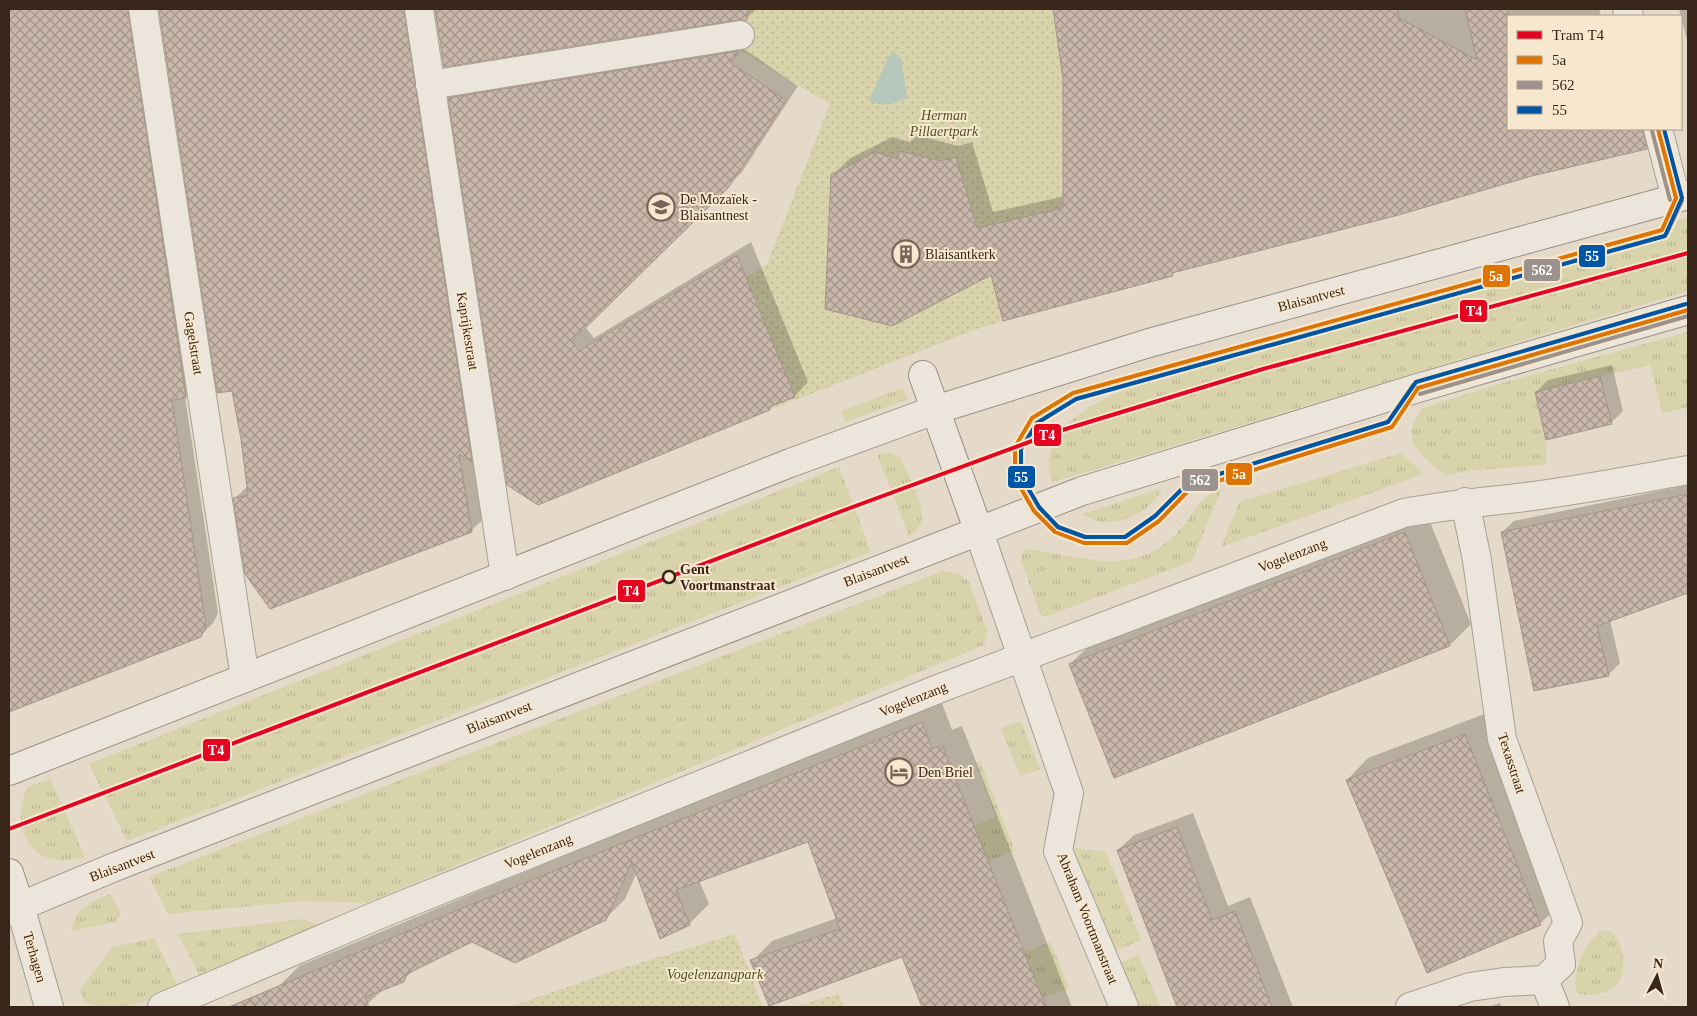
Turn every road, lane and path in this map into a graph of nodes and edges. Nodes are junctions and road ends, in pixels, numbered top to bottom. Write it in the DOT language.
graph roads {
  1 [pos="143,9"];
  2 [pos="419,9"];
  3 [pos="740,35"];
  4 [pos="430,85"];
  5 [pos="1658,130"];
  6 [pos="1682,196"];
  7 [pos="1688,310"];
  8 [pos="922,375"];
  9 [pos="935,410"];
  10 [pos="1688,470"];
  11 [pos="1465,502"];
  12 [pos="979,532"];
  13 [pos="505,576"];
  14 [pos="1023,657"];
  15 [pos="245,678"];
  16 [pos="9,772"];
  17 [pos="9,873"];
  18 [pos="14,908"];
  19 [pos="1544,980"];
  20 [pos="49,1007"];
  21 [pos="162,1007"];
  22 [pos="1124,1007"];
  23 [pos="1410,1007"];
  24 [pos="1555,1007"];
  1 -- 15 [label="street, Gagelstraat"];
  2 -- 4 [label="street, Kaprijkestraat"];
  3 -- 4 [label="street"];
  4 -- 13 [label="street, Kaprijkestraat"];
  5 -- 6 [label="street"];
  6 -- 9 [label="street, Blaisantvest"];
  7 -- 12 [label="street, Blaisantvest"];
  8 -- 9 [label="street"];
  9 -- 12 [label="street"];
  9 -- 13 [label="street, Blaisantvest"];
  10 -- 11 [label="street, Vogelenzang"];
  11 -- 14 [label="street, Vogelenzang"];
  11 -- 19 [label="street, Texasstraat"];
  12 -- 14 [label="street, Abraham Voortmanstraat"];
  12 -- 18 [label="street, Blaisantvest"];
  13 -- 15 [label="street, Blaisantvest"];
  14 -- 21 [label="street, Vogelenzang"];
  14 -- 22 [label="street, Abraham Voortmanstraat"];
  15 -- 16 [label="street, Blaisantvest"];
  17 -- 18 [label="street"];
  18 -- 20 [label="street, Terhagen"];
  19 -- 23 [label="street"];
  19 -- 24 [label="street"];
}
